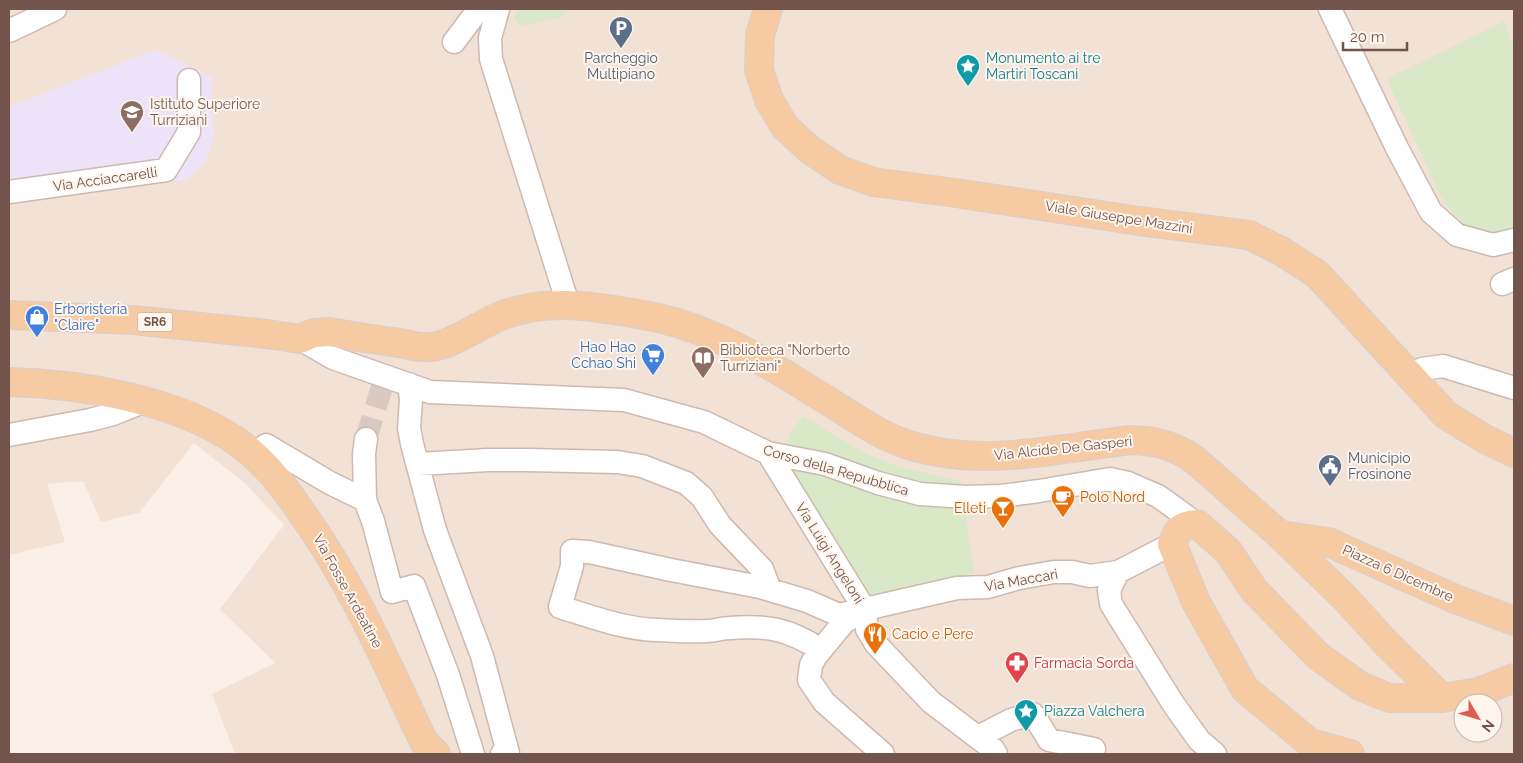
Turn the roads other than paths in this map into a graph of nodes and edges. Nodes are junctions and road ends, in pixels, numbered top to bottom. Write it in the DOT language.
graph roads {
  1 [pos="55,9"];
  2 [pos="481,9"];
  3 [pos="498,9"];
  4 [pos="768,9"];
  5 [pos="1330,9"];
  6 [pos="9,31"];
  7 [pos="454,42"];
  8 [pos="189,80"];
  9 [pos="9,192"];
  10 [pos="1514,240"];
  11 [pos="568,304"];
  12 [pos="9,315"];
  13 [pos="300,339"];
  14 [pos="1408,375"];
  15 [pos="9,382"];
  16 [pos="410,384"];
  17 [pos="1514,388"];
  18 [pos="142,402"];
  19 [pos="9,435"];
  20 [pos="366,439"];
  21 [pos="768,452"];
  22 [pos="1514,452"];
  23 [pos="256,458"];
  24 [pos="418,464"];
  25 [pos="365,500"];
  26 [pos="1197,524"];
  27 [pos="1280,535"];
  28 [pos="1172,544"];
  29 [pos="1118,572"];
  30 [pos="770,590"];
  31 [pos="865,610"];
  32 [pos="1514,621"];
  33 [pos="821,650"];
  34 [pos="1514,678"];
  35 [pos="1442,698"];
  36 [pos="978,737"];
  37 [pos="436,754"];
  38 [pos="473,754"];
  39 [pos="502,754"];
  40 [pos="883,754"];
  41 [pos="996,754"];
  42 [pos="1090,754"];
  43 [pos="1215,754"];
  44 [pos="1350,754"];
  1 -- 6 [label="street"];
  2 -- 7 [label="street"];
  3 -- 11 [label="street"];
  4 -- 14 [label="main road, Viale Giuseppe Mazzini"];
  5 -- 10 [label="street"];
  8 -- 9 [label="street, Via Acciaccarelli"];
  11 -- 13 [label="main road, Via Alcide De Gasperi"];
  11 -- 27 [label="main road, Via Alcide De Gasperi"];
  12 -- 13 [label="main road, Corso della Repubblica / SR6"];
  13 -- 16 [label="street, Corso della Repubblica / SR6"];
  14 -- 17 [label="street"];
  14 -- 22 [label="main road, Viale Giuseppe Mazzini"];
  15 -- 18 [label="main road, Via Fosse Ardeatine"];
  16 -- 21 [label="street, Corso della Repubblica / SR6"];
  16 -- 24 [label="street"];
  18 -- 19 [label="street"];
  18 -- 23 [label="main road, Via Fosse Ardeatine"];
  20 -- 25 [label="street"];
  21 -- 26 [label="street, Corso della Repubblica / SR6"];
  21 -- 31 [label="street, Via Luigi Angeloni"];
  23 -- 25 [label="street"];
  23 -- 37 [label="main road, Via Fosse Ardeatine"];
  24 -- 30 [label="street"];
  24 -- 39 [label="street"];
  25 -- 38 [label="street"];
  26 -- 28 [label="main road"];
  26 -- 35 [label="main road"];
  27 -- 32 [label="main road, Piazza 6 Dicembre"];
  27 -- 35 [label="main road, Via Alcide De Gasperi"];
  28 -- 29 [label="street, Via Maccari"];
  28 -- 44 [label="main road"];
  29 -- 31 [label="street, Via Maccari"];
  29 -- 43 [label="street"];
  30 -- 31 [label="street"];
  30 -- 33 [label="street"];
  31 -- 33 [label="street"];
  31 -- 36 [label="street, Via Luigi Angeloni"];
  33 -- 40 [label="street"];
  34 -- 35 [label="main road"];
  36 -- 41 [label="street, Via Luigi Angeloni"];
  36 -- 42 [label="street"];
}
